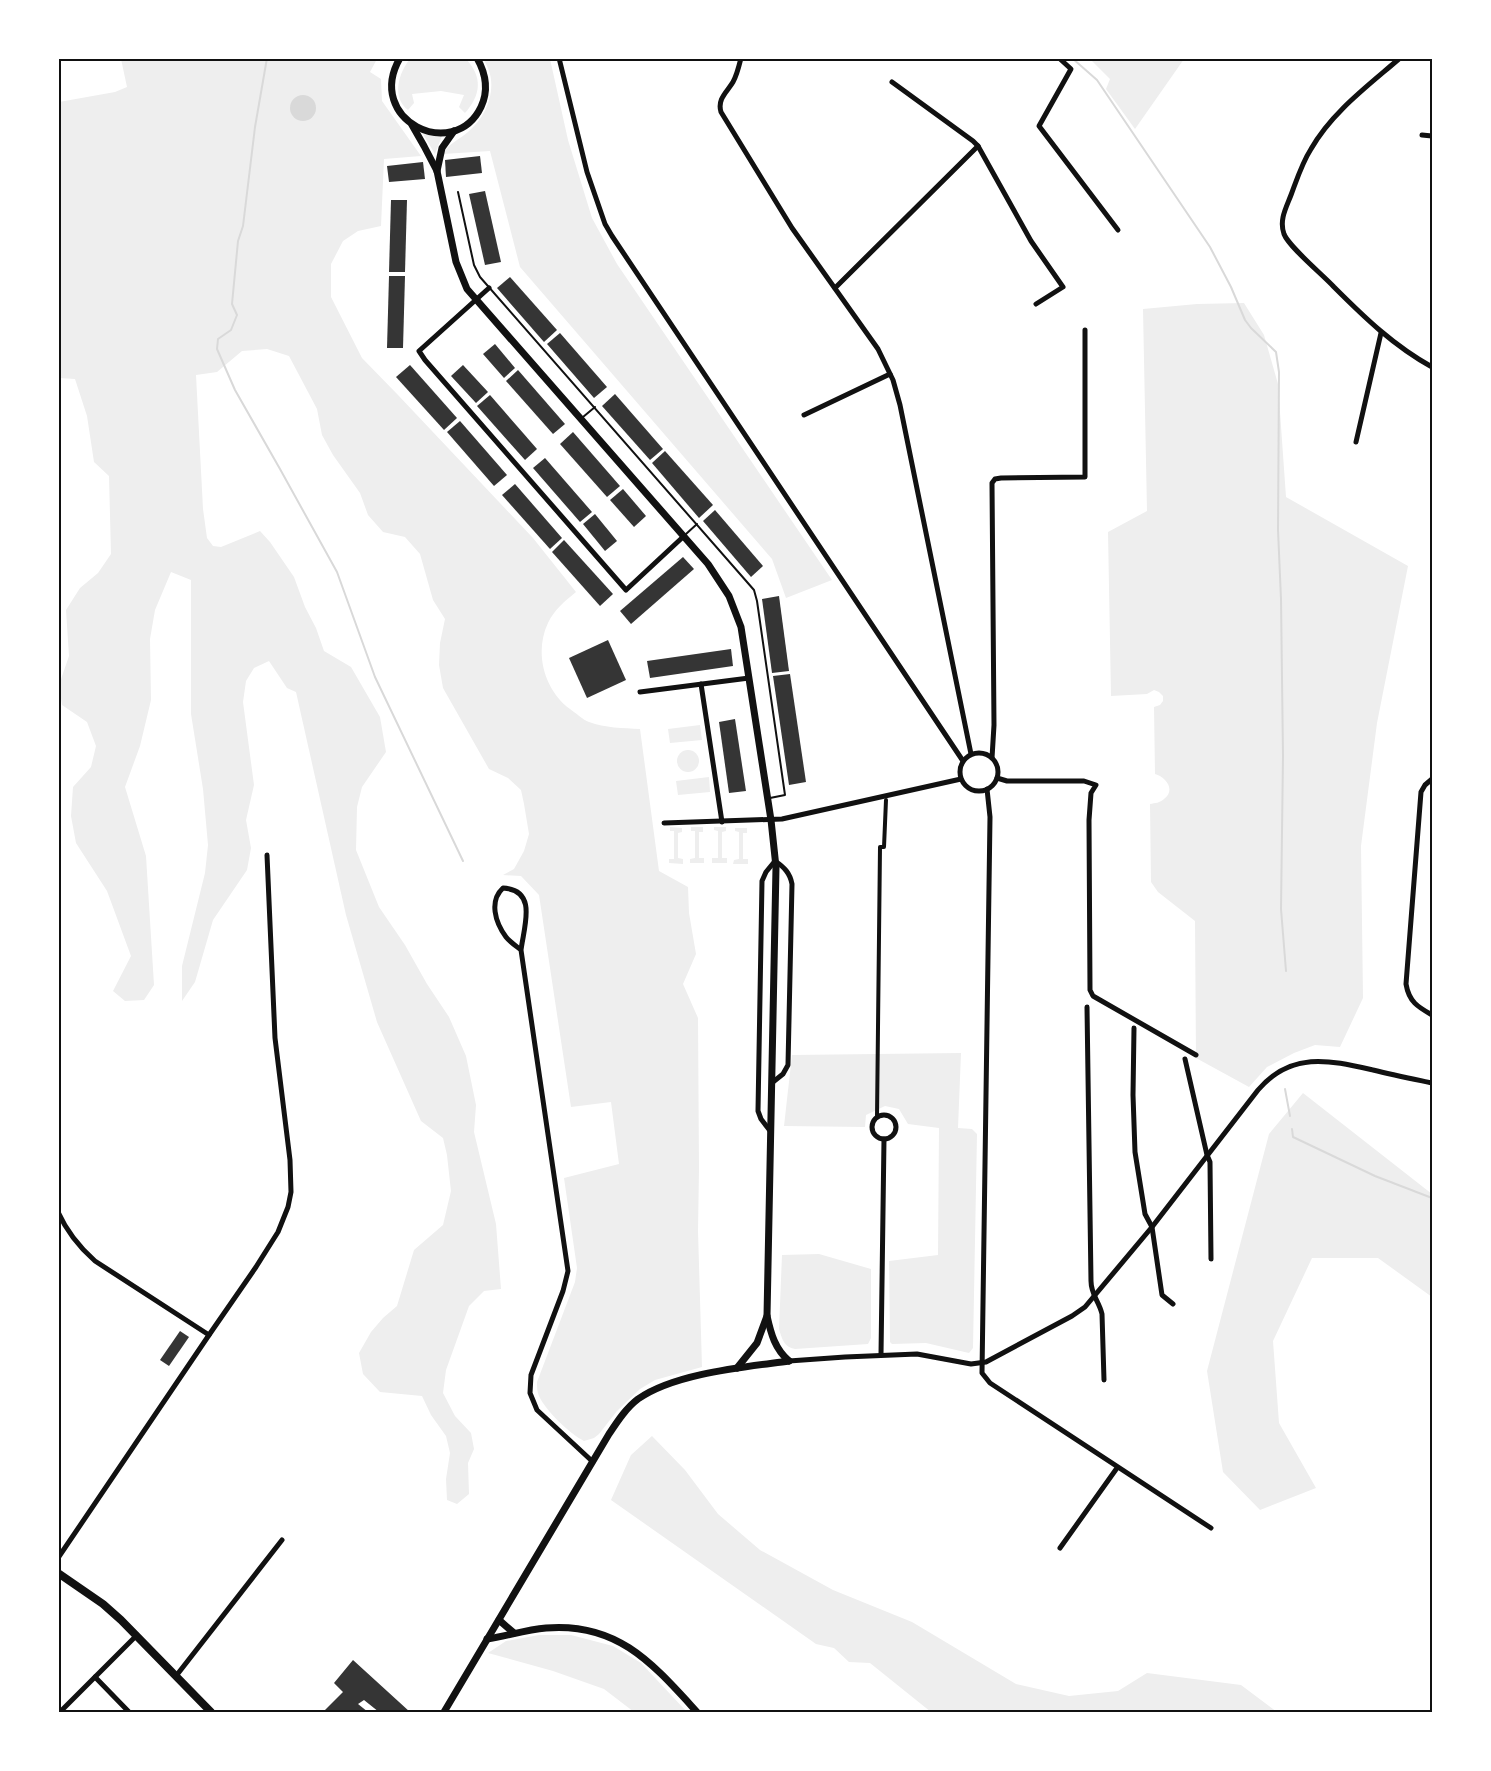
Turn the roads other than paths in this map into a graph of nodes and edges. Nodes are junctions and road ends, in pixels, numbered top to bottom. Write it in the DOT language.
graph roads {
  1 [pos="400,58"];
  2 [pos="477,58"];
  3 [pos="559,58"];
  4 [pos="741,58"];
  5 [pos="1059,58"];
  6 [pos="1400,58"];
  7 [pos="892,82"];
  8 [pos="412,125"];
  9 [pos="454,131"];
  10 [pos="1422,135"];
  11 [pos="1432,136"];
  12 [pos="978,146"];
  13 [pos="437,171"];
  14 [pos="458,192"];
  15 [pos="1118,230"];
  16 [pos="489,288"];
  17 [pos="835,288"];
  18 [pos="476,301"];
  19 [pos="1036,304"];
  20 [pos="1085,330"];
  21 [pos="1381,333"];
  22 [pos="1432,367"];
  23 [pos="890,375"];
  24 [pos="595,407"];
  25 [pos="804,416"];
  26 [pos="581,419"];
  27 [pos="1356,442"];
  28 [pos="697,524"];
  29 [pos="684,536"];
  30 [pos="749,678"];
  31 [pos="701,684"];
  32 [pos="640,692"];
  33 [pos="971,754"];
  34 [pos="992,758"];
  35 [pos="963,761"];
  36 [pos="997,778"];
  37 [pos="961,779"];
  38 [pos="1432,779"];
  39 [pos="987,789"];
  40 [pos="767,798"];
  41 [pos="885,800"];
  42 [pos="771,820"];
  43 [pos="722,822"];
  44 [pos="664,823"];
  45 [pos="267,855"];
  46 [pos="775,861"];
  47 [pos="521,950"];
  48 [pos="1087,1007"];
  49 [pos="1432,1015"];
  50 [pos="1134,1028"];
  51 [pos="1196,1055"];
  52 [pos="1185,1059"];
  53 [pos="772,1082"];
  54 [pos="1432,1083"];
  55 [pos="877,1118"];
  56 [pos="771,1132"];
  57 [pos="884,1139"];
  58 [pos="1207,1155"];
  59 [pos="58,1212"];
  60 [pos="1152,1227"];
  61 [pos="1211,1259"];
  62 [pos="1095,1298"];
  63 [pos="1173,1304"];
  64 [pos="767,1316"];
  65 [pos="209,1335"];
  66 [pos="881,1355"];
  67 [pos="789,1361"];
  68 [pos="981,1364"];
  69 [pos="737,1368"];
  70 [pos="1104,1380"];
  71 [pos="593,1462"];
  72 [pos="1116,1468"];
  73 [pos="1211,1528"];
  74 [pos="282,1540"];
  75 [pos="1060,1548"];
  76 [pos="58,1558"];
  77 [pos="58,1573"];
  78 [pos="499,1620"];
  79 [pos="514,1633"];
  80 [pos="137,1635"];
  81 [pos="487,1639"];
  82 [pos="176,1676"];
  83 [pos="95,1677"];
  84 [pos="60,1713"];
  85 [pos="129,1713"];
  86 [pos="211,1713"];
  87 [pos="444,1713"];
  88 [pos="697,1713"];
  1 -- 8 [label="street"];
  2 -- 9 [label="street"];
  3 -- 35 [label="street"];
  4 -- 17 [label="street"];
  5 -- 15 [label="street"];
  6 -- 21 [label="street"];
  7 -- 12 [label="street"];
  8 -- 9 [label="street"];
  8 -- 13 [label="street"];
  9 -- 13 [label="street"];
  10 -- 11 [label="street"];
  12 -- 17 [label="street"];
  12 -- 19 [label="street"];
  13 -- 18 [label="street"];
  14 -- 16 [label="lane"];
  16 -- 18 [label="street"];
  16 -- 24 [label="lane"];
  17 -- 23 [label="street"];
  18 -- 26 [label="street"];
  18 -- 29 [label="street"];
  20 -- 34 [label="street"];
  21 -- 22 [label="street"];
  21 -- 27 [label="street"];
  23 -- 25 [label="street"];
  23 -- 33 [label="street"];
  24 -- 26 [label="lane"];
  24 -- 28 [label="lane"];
  26 -- 29 [label="street"];
  28 -- 29 [label="lane"];
  28 -- 40 [label="lane"];
  29 -- 30 [label="street"];
  30 -- 31 [label="street"];
  30 -- 40 [label="street"];
  31 -- 32 [label="street"];
  31 -- 43 [label="street"];
  33 -- 34 [label="street"];
  33 -- 35 [label="street"];
  34 -- 36 [label="street"];
  35 -- 37 [label="street"];
  36 -- 39 [label="street"];
  36 -- 51 [label="street"];
  37 -- 39 [label="street"];
  37 -- 42 [label="street"];
  38 -- 49 [label="street"];
  39 -- 68 [label="street"];
  40 -- 42 [label="street"];
  41 -- 55 [label="street"];
  42 -- 43 [label="street"];
  42 -- 46 [label="street"];
  43 -- 44 [label="street"];
  45 -- 65 [label="street"];
  46 -- 53 [label="street"];
  46 -- 53 [label="street"];
  46 -- 56 [label="street"];
  47 -- 47 [label="street"];
  47 -- 71 [label="street"];
  48 -- 62 [label="street"];
  50 -- 60 [label="street"];
  52 -- 58 [label="street"];
  53 -- 56 [label="street"];
  54 -- 58 [label="street"];
  55 -- 57 [label="street"];
  55 -- 57 [label="street"];
  56 -- 64 [label="street"];
  57 -- 66 [label="street"];
  58 -- 60 [label="street"];
  58 -- 61 [label="street"];
  59 -- 65 [label="street"];
  60 -- 62 [label="street"];
  60 -- 63 [label="street"];
  62 -- 68 [label="street"];
  62 -- 70 [label="street"];
  64 -- 67 [label="street"];
  64 -- 69 [label="street"];
  65 -- 76 [label="street"];
  66 -- 67 [label="street"];
  66 -- 68 [label="street"];
  67 -- 69 [label="street"];
  68 -- 72 [label="street"];
  69 -- 71 [label="street"];
  71 -- 78 [label="street"];
  72 -- 73 [label="street"];
  72 -- 75 [label="street"];
  74 -- 82 [label="street"];
  77 -- 80 [label="main road"];
  78 -- 79 [label="street"];
  78 -- 81 [label="street"];
  79 -- 81 [label="street"];
  79 -- 88 [label="street"];
  80 -- 82 [label="main road"];
  80 -- 83 [label="street"];
  81 -- 87 [label="street"];
  82 -- 86 [label="main road"];
  83 -- 84 [label="street"];
  83 -- 85 [label="street"];
}
